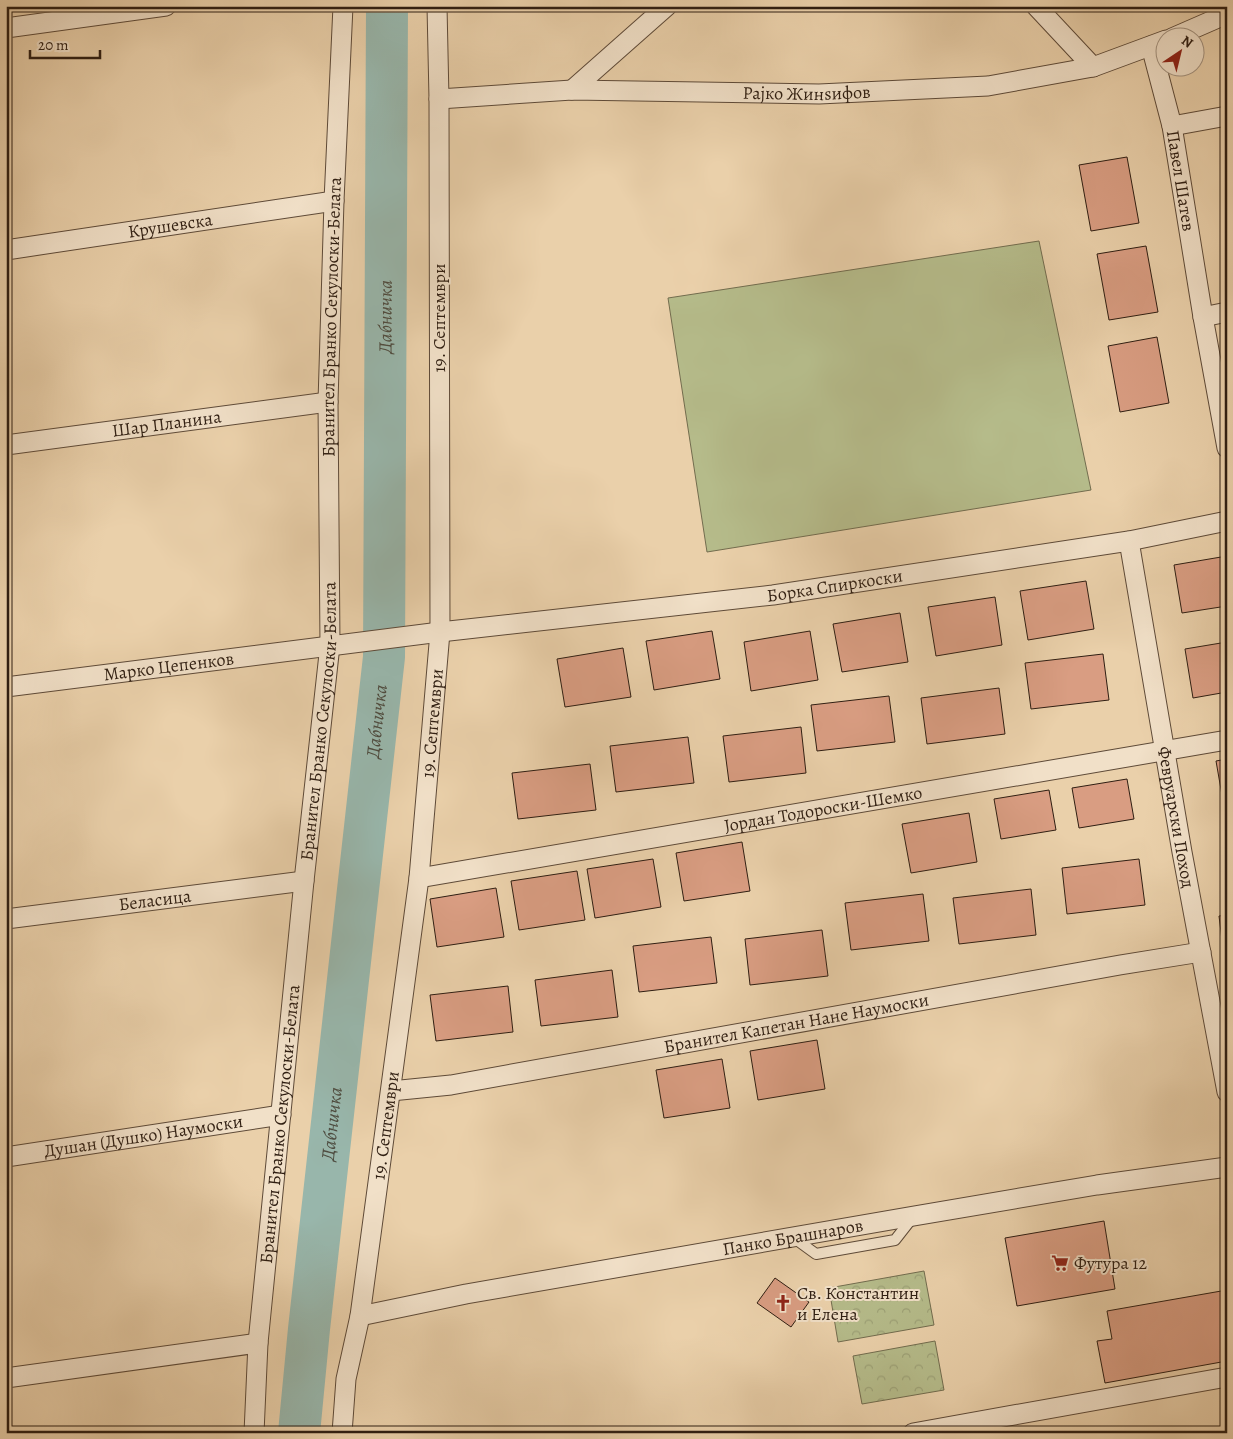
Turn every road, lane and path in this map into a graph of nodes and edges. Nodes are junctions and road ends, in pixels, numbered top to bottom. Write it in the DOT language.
graph roads {
  1 [pos="166,6"];
  2 [pos="343,6"];
  3 [pos="437,6"];
  4 [pos="667,6"];
  5 [pos="1036,6"];
  6 [pos="1227,14"];
  7 [pos="6,28"];
  8 [pos="1195,28"];
  9 [pos="1156,44"];
  10 [pos="1093,68"];
  11 [pos="1164,78"];
  12 [pos="572,90"];
  13 [pos="439,99"];
  14 [pos="1227,116"];
  15 [pos="1172,126"];
  16 [pos="334,201"];
  17 [pos="6,250"];
  18 [pos="1227,312"];
  19 [pos="1203,316"];
  20 [pos="328,402"];
  21 [pos="6,445"];
  22 [pos="1227,448"];
  23 [pos="1227,521"];
  24 [pos="1128,541"];
  25 [pos="440,632"];
  26 [pos="330,645"];
  27 [pos="6,687"];
  28 [pos="1227,740"];
  29 [pos="1165,751"];
  30 [pos="419,878"];
  31 [pos="304,881"];
  32 [pos="6,919"];
  33 [pos="1201,952"];
  34 [pos="391,1091"];
  35 [pos="1227,1092"];
  36 [pos="281,1116"];
  37 [pos="6,1157"];
  38 [pos="1227,1167"];
  39 [pos="360,1316"];
  40 [pos="258,1343"];
  41 [pos="1227,1377"];
  42 [pos="6,1378"];
  43 [pos="254,1433"];
  44 [pos="342,1433"];
  45 [pos="912,1433"];
  1 -- 7 [label="street"];
  2 -- 16 [label="street, Бранител Бранко Секулоски-Белата"];
  3 -- 13 [label="street, 19. Септември"];
  4 -- 12 [label="street"];
  5 -- 10 [label="street"];
  6 -- 8 [label="street"];
  9 -- 10 [label="street, Рајко Жинѕифов"];
  10 -- 12 [label="street, Рајко Жинѕифов"];
  11 -- 15 [label="street, Павел Шатев"];
  12 -- 13 [label="street, Рајко Жинѕифов"];
  13 -- 25 [label="street, 19. Септември"];
  14 -- 15 [label="street"];
  15 -- 19 [label="street, Павел Шатев"];
  16 -- 17 [label="street, Крушевска"];
  16 -- 20 [label="street, Бранител Бранко Секулоски-Белата"];
  18 -- 19 [label="street"];
  19 -- 22 [label="street, Павел Шатев"];
  20 -- 21 [label="street, Шар Планина"];
  20 -- 26 [label="street, Бранител Бранко Секулоски-Белата"];
  23 -- 24 [label="street, Борка Спиркоски"];
  24 -- 25 [label="street, Борка Спиркоски"];
  24 -- 29 [label="street, Февруарски Поход"];
  25 -- 26 [label="street, Борка Спиркоски"];
  25 -- 30 [label="street, 19. Септември"];
  26 -- 27 [label="street, Марко Цепенков"];
  26 -- 31 [label="street, Бранител Бранко Секулоски-Белата"];
  28 -- 29 [label="street, Јордан Тодороски-Шемко"];
  29 -- 30 [label="street, Јордан Тодороски-Шемко"];
  29 -- 33 [label="street, Февруарски Поход"];
  30 -- 34 [label="street, 19. Септември"];
  31 -- 32 [label="street, Беласица"];
  31 -- 36 [label="street, Бранител Бранко Секулоски-Белата"];
  33 -- 34 [label="street, Бранител Капетан Нане Наумоски"];
  33 -- 35 [label="street, Февруарски Поход"];
  34 -- 39 [label="street, 19. Септември"];
  36 -- 37 [label="street, Душан (Душко) Наумоски"];
  36 -- 40 [label="street, Бранител Бранко Секулоски-Белата"];
  38 -- 39 [label="street, Панко Брашнаров"];
  39 -- 44 [label="street, 19. Септември"];
  40 -- 42 [label="street"];
  40 -- 43 [label="street, Бранител Бранко Секулоски-Белата"];
  41 -- 45 [label="street"];
}
